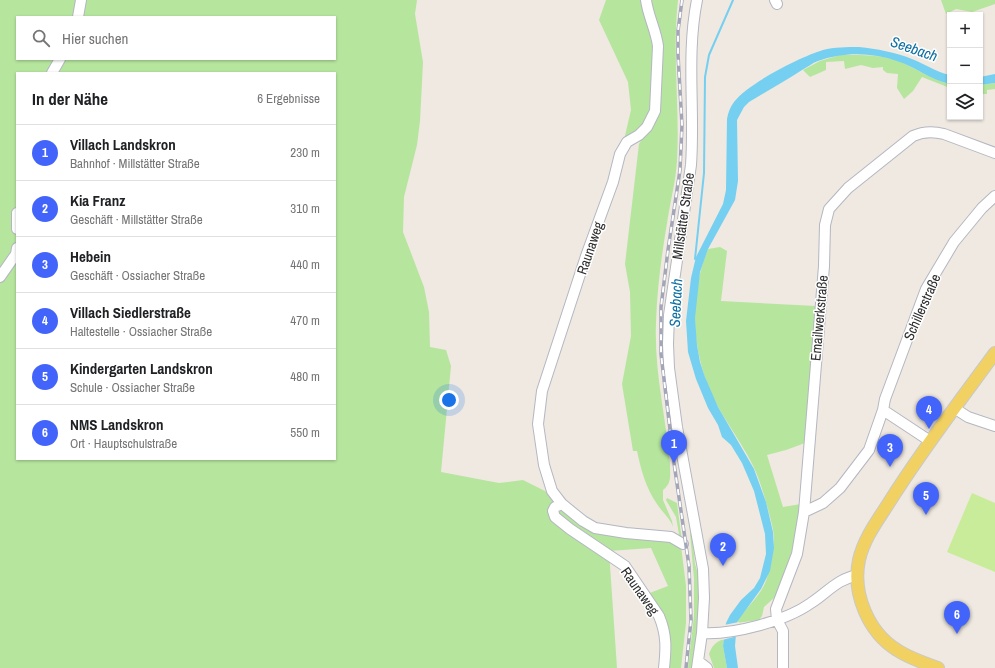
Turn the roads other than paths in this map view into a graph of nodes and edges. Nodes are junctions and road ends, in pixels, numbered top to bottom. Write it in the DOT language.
graph roads {
  1 [pos="81,0"];
  2 [pos="646,0"];
  3 [pos="697,0"];
  4 [pos="78,16"];
  5 [pos="59,60"];
  6 [pos="53,72"];
  7 [pos="995,153"];
  8 [pos="995,196"];
  9 [pos="16,254"];
  10 [pos="0,277"];
  11 [pos="995,353"];
  12 [pos="954,408"];
  13 [pos="883,410"];
  14 [pos="995,426"];
  15 [pos="930,441"];
  16 [pos="562,504"];
  17 [pos="804,512"];
  18 [pos="683,544"];
  19 [pos="858,574"];
  20 [pos="777,620"];
  21 [pos="702,633"];
  22 [pos="698,664"];
  23 [pos="664,668"];
  24 [pos="707,668"];
  25 [pos="782,668"];
  26 [pos="938,668"];
  1 -- 4 [label="street"];
  2 -- 16 [label="street, Raunaweg"];
  3 -- 21 [label="street, Millstätter Straße"];
  5 -- 6 [label="street"];
  7 -- 17 [label="street, Emailwerkstraße"];
  8 -- 13 [label="street, Schillerstraße"];
  9 -- 10 [label="street"];
  11 -- 12 [label="main road"];
  12 -- 14 [label="street"];
  12 -- 15 [label="main road"];
  13 -- 15 [label="street"];
  13 -- 17 [label="street, Schillerstraße"];
  15 -- 19 [label="main road"];
  16 -- 18 [label="street, Raunaweg"];
  16 -- 23 [label="street, Raunaweg"];
  17 -- 20 [label="street, Emailwerkstraße"];
  19 -- 20 [label="street"];
  19 -- 26 [label="main road"];
  20 -- 21 [label="street"];
  20 -- 25 [label="street"];
  21 -- 22 [label="street, Millstätter Straße"];
  22 -- 24 [label="street"];
}
